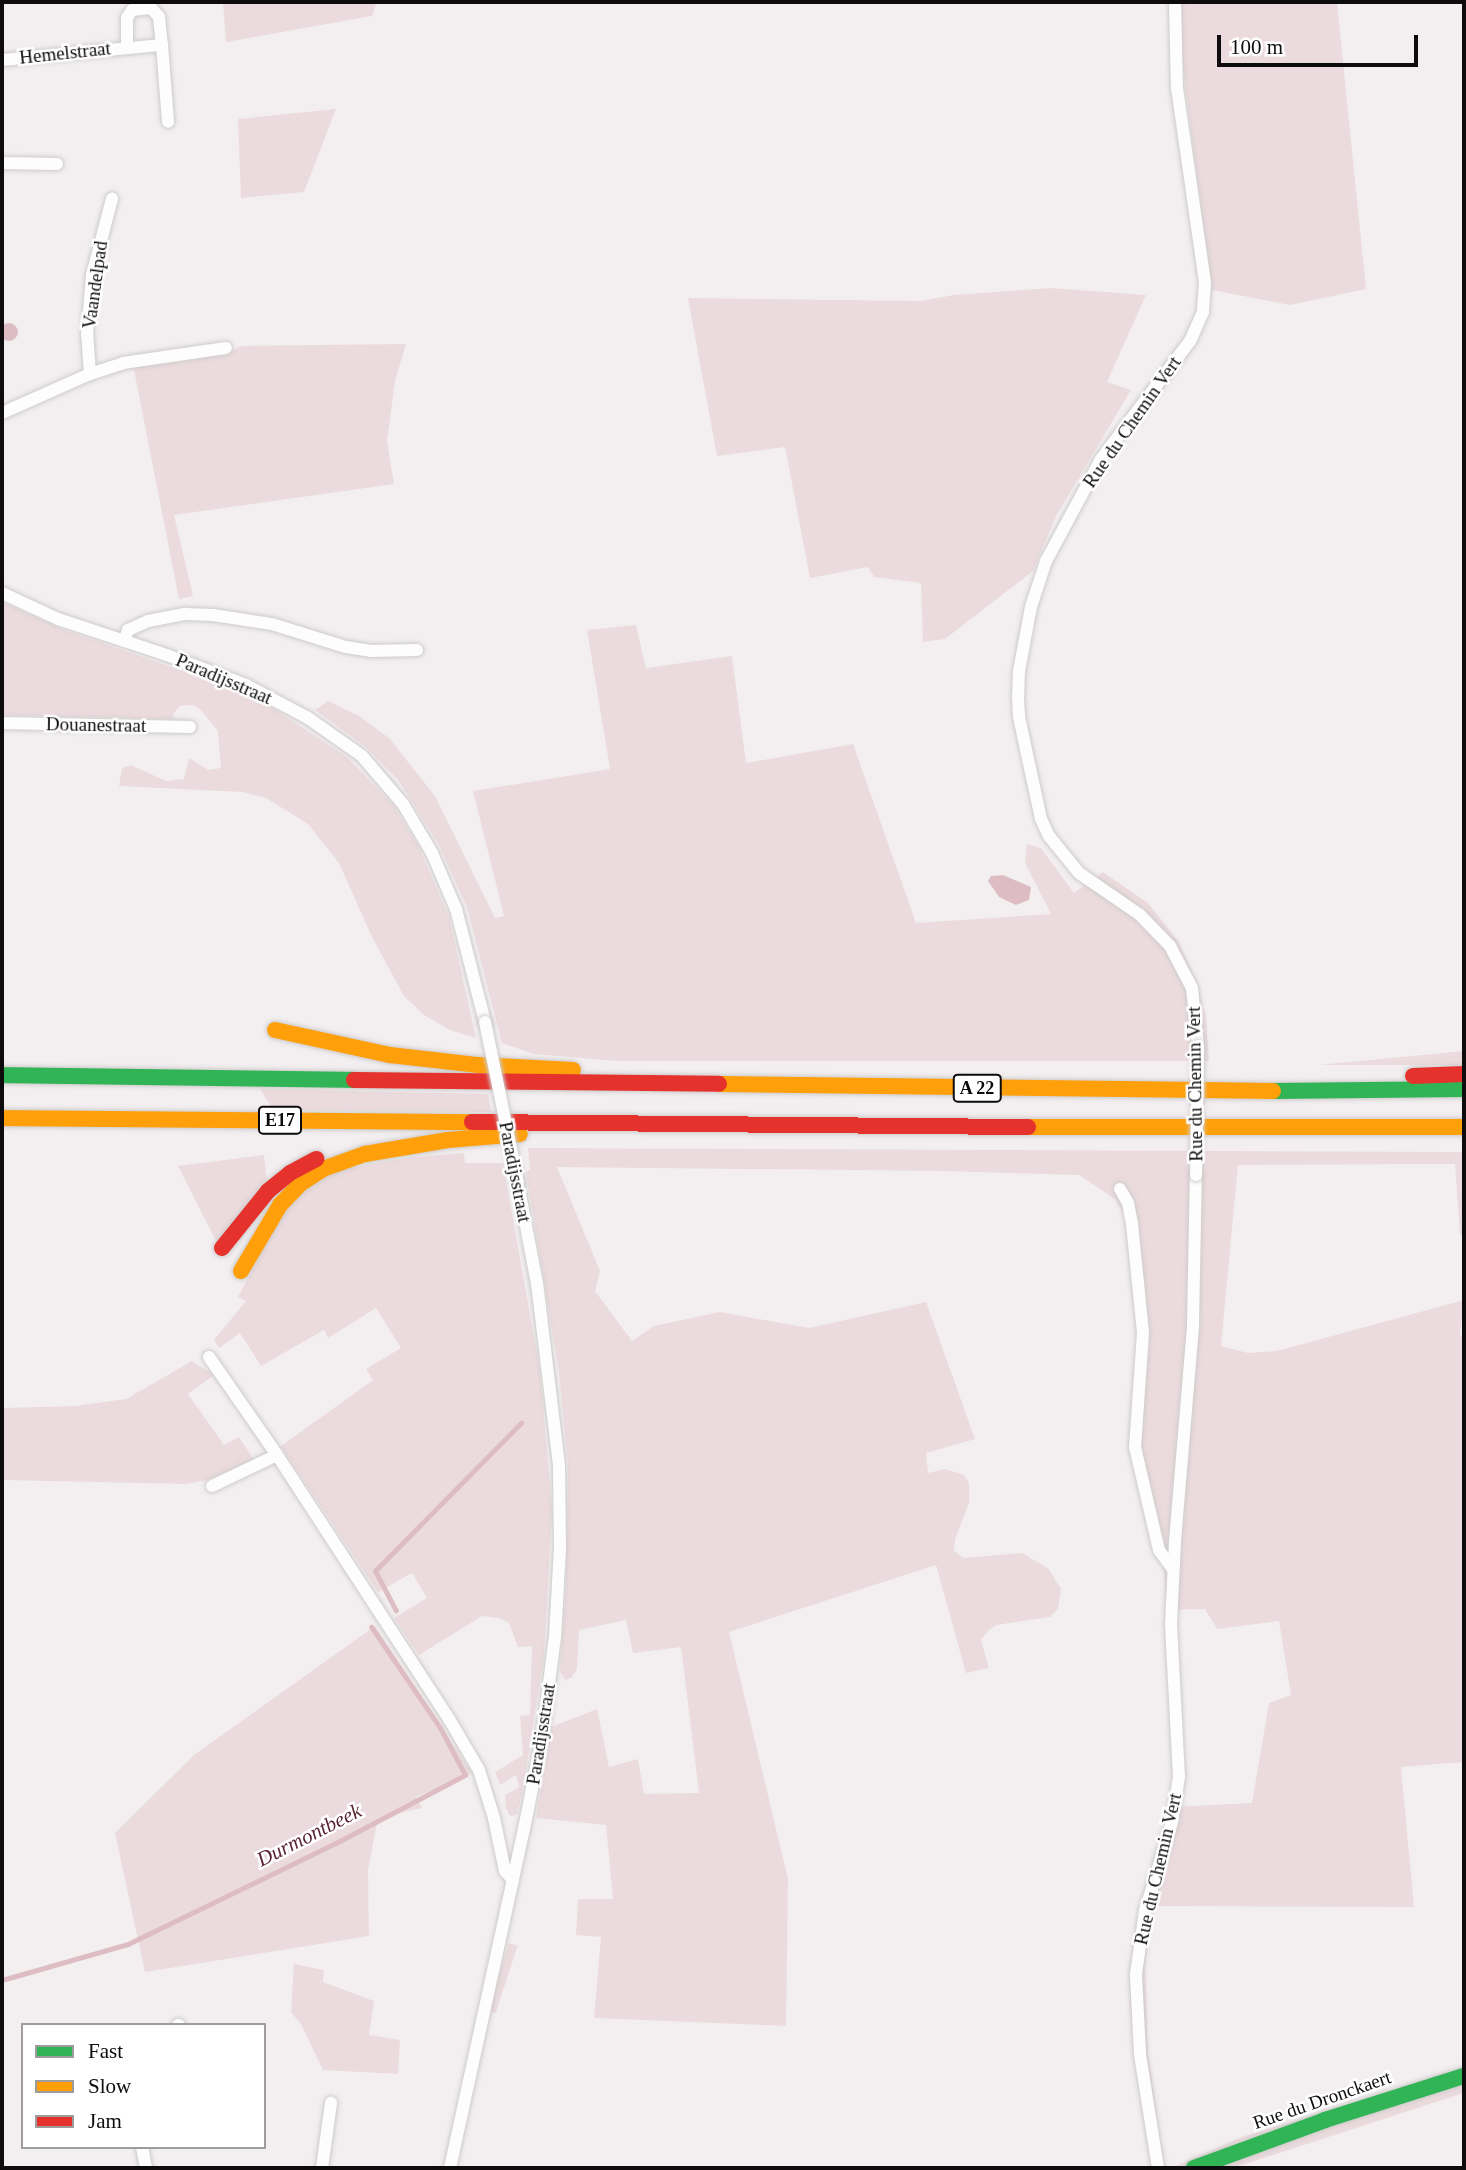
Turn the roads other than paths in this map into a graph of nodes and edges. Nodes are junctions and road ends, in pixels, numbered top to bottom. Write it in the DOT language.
graph roads {
  1 [pos="1175,2"];
  2 [pos="162,45"];
  3 [pos="127,47"];
  4 [pos="2,60"];
  5 [pos="168,122"];
  6 [pos="2,163"];
  7 [pos="57,164"];
  8 [pos="112,199"];
  9 [pos="226,348"];
  10 [pos="90,374"];
  11 [pos="2,413"];
  12 [pos="2,593"];
  13 [pos="124,641"];
  14 [pos="417,650"];
  15 [pos="2,723"];
  16 [pos="190,727"];
  17 [pos="275,1030"];
  18 [pos="1464,1074"];
  19 [pos="2,1075"];
  20 [pos="544,1083"];
  21 [pos="685,1084"];
  22 [pos="1464,1089"];
  23 [pos="1269,1091"];
  24 [pos="2,1118"];
  25 [pos="557,1122"];
  26 [pos="642,1123"];
  27 [pos="1464,1127"];
  28 [pos="1392,1129"];
  29 [pos="517,1135"];
  30 [pos="1464,1136"];
  31 [pos="1120,1189"];
  32 [pos="222,1248"];
  33 [pos="241,1271"];
  34 [pos="209,1357"];
  35 [pos="277,1455"];
  36 [pos="212,1486"];
  37 [pos="1173,1569"];
  38 [pos="513,1881"];
  39 [pos="1464,2076"];
  40 [pos="331,2103"];
  41 [pos="142,2149"];
  42 [pos="146,2168"];
  43 [pos="322,2168"];
  44 [pos="450,2168"];
  45 [pos="1158,2168"];
  46 [pos="1194,2168"];
  1 -- 37 [label="street, Rue du Chemin Vert, bridge"];
  2 -- 3 [label="street, Hemelstraat"];
  2 -- 3 [label="street, Hemelstraat"];
  2 -- 5 [label="street, Hemelstraat"];
  3 -- 4 [label="street, Hemelstraat"];
  6 -- 7 [label="street"];
  8 -- 10 [label="street, Vaandelpad"];
  9 -- 10 [label="street"];
  10 -- 11 [label="street"];
  12 -- 13 [label="street, Paradijsstraat"];
  13 -- 14 [label="street"];
  13 -- 38 [label="street, Paradijsstraat, bridge"];
  15 -- 16 [label="street, Douanestraat"];
  17 -- 21 [label="main road"];
  18 -- 23 [label="main road"];
  19 -- 20 [label="main road, E17"];
  20 -- 21 [label="main road, A 22"];
  21 -- 23 [label="main road, A 22"];
  22 -- 23 [label="main road, A 22"];
  24 -- 25 [label="main road, E17"];
  25 -- 26 [label="main road, A 22"];
  26 -- 28 [label="main road, A 22"];
  26 -- 29 [label="main road"];
  27 -- 28 [label="main road, A 22"];
  28 -- 30 [label="main road"];
  29 -- 32 [label="main road"];
  29 -- 33 [label="main road"];
  31 -- 37 [label="street"];
  34 -- 35 [label="street"];
  35 -- 36 [label="street"];
  35 -- 38 [label="street"];
  37 -- 45 [label="street, Rue du Chemin Vert"];
  38 -- 44 [label="street, Paradijsstraat"];
  39 -- 46 [label="main road, Rue du Dronckaert"];
  40 -- 43 [label="street"];
  41 -- 42 [label="street"];
}
